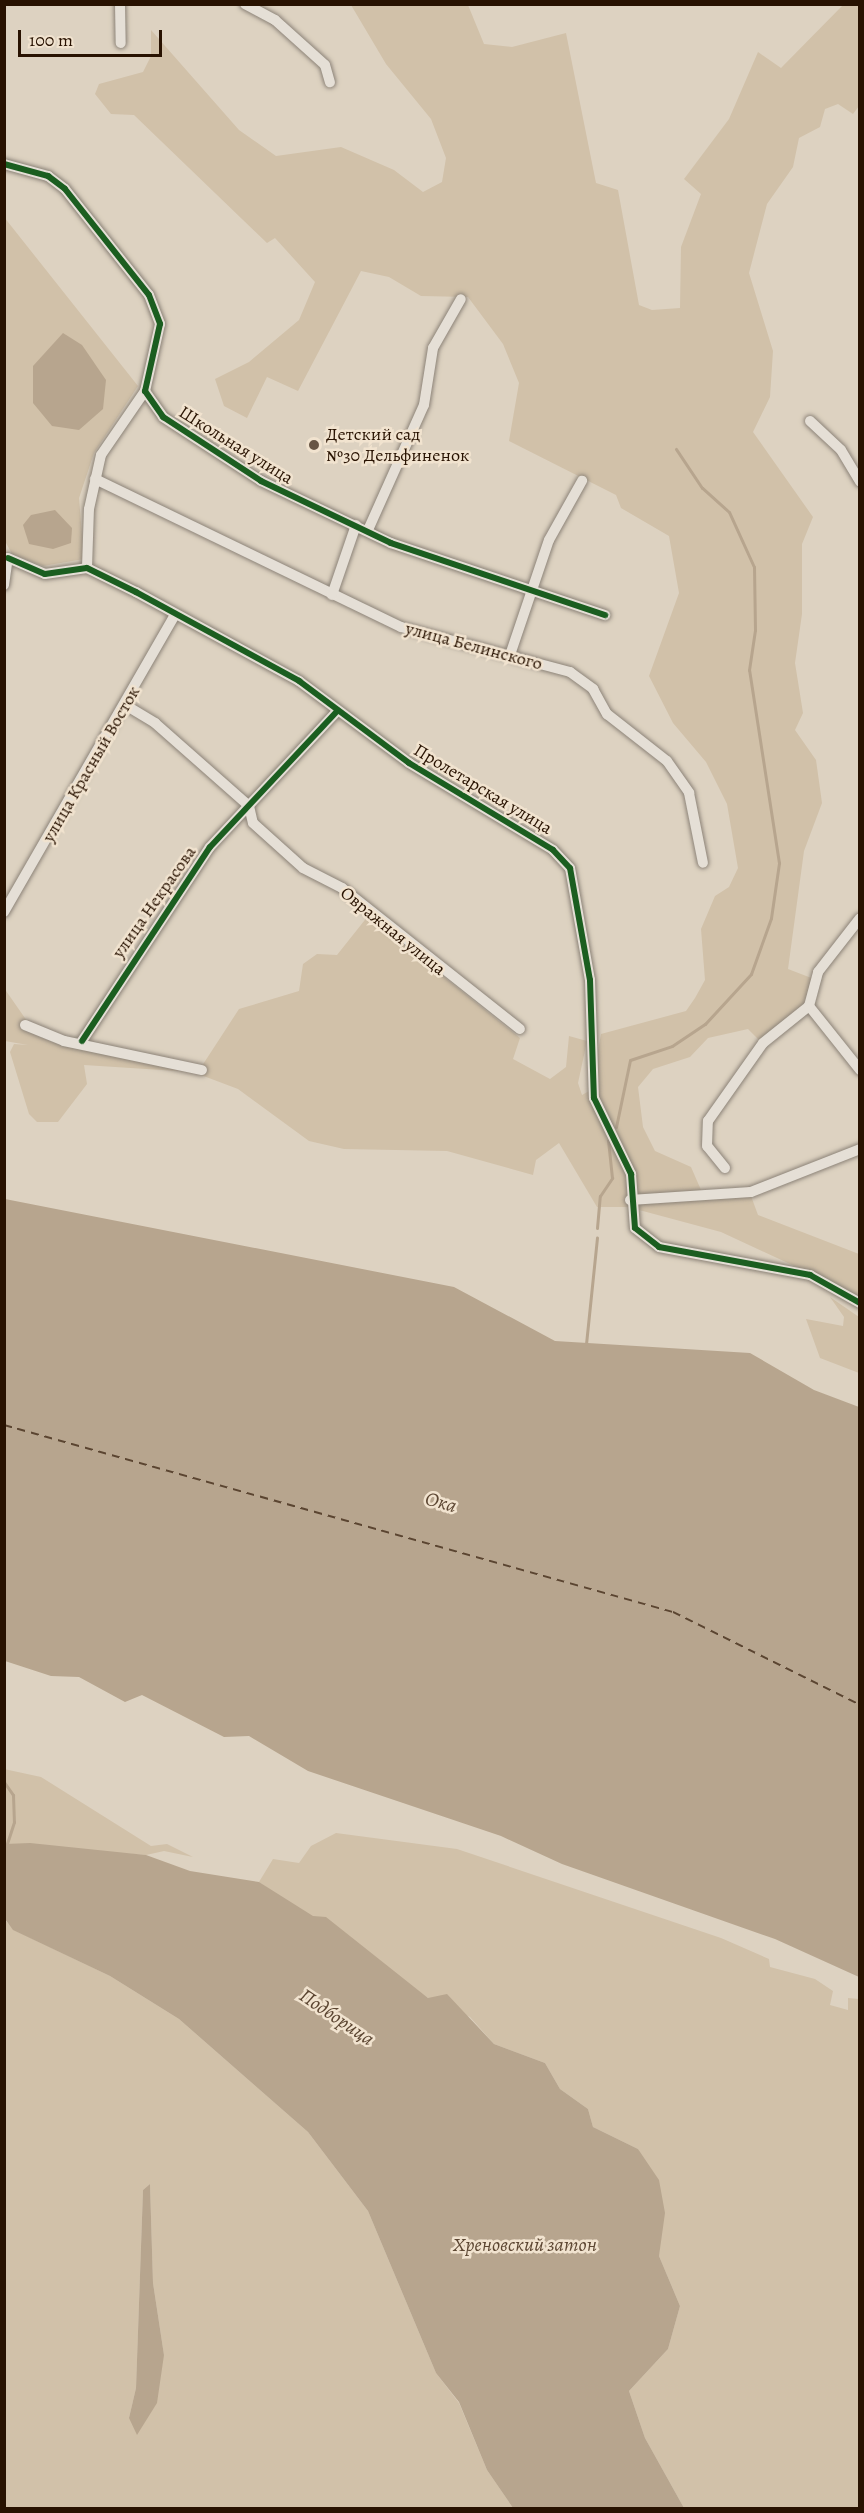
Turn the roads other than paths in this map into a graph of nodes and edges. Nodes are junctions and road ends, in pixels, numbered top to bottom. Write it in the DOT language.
graph roads {
  1 [pos="120,4"];
  2 [pos="245,4"];
  3 [pos="121,43"];
  4 [pos="330,82"];
  5 [pos="4,164"];
  6 [pos="461,298"];
  7 [pos="145,391"];
  8 [pos="810,421"];
  9 [pos="95,479"];
  10 [pos="582,481"];
  11 [pos="860,482"];
  12 [pos="356,525"];
  13 [pos="368,530"];
  14 [pos="6,554"];
  15 [pos="87,568"];
  16 [pos="4,585"];
  17 [pos="530,587"];
  18 [pos="332,595"];
  19 [pos="175,615"];
  20 [pos="605,615"];
  21 [pos="510,655"];
  22 [pos="127,706"];
  23 [pos="338,710"];
  24 [pos="249,806"];
  25 [pos="703,863"];
  26 [pos="4,912"];
  27 [pos="860,918"];
  28 [pos="809,1006"];
  29 [pos="25,1025"];
  30 [pos="520,1029"];
  31 [pos="82,1041"];
  32 [pos="202,1070"];
  33 [pos="860,1070"];
  34 [pos="860,1149"];
  35 [pos="724,1168"];
  36 [pos="630,1200"];
  37 [pos="860,1303"];
  1 -- 3 [label="street"];
  2 -- 4 [label="street"];
  5 -- 7 [label="street"];
  6 -- 13 [label="street"];
  7 -- 9 [label="street"];
  7 -- 12 [label="street, Школьная улица"];
  8 -- 11 [label="street"];
  9 -- 15 [label="street"];
  9 -- 18 [label="street, улица Белинского"];
  10 -- 17 [label="street"];
  12 -- 13 [label="street, Школьная улица"];
  12 -- 18 [label="street"];
  13 -- 17 [label="street, Школьная улица"];
  14 -- 15 [label="street"];
  14 -- 16 [label="street"];
  15 -- 19 [label="street, Пролетарская улица"];
  17 -- 20 [label="street, Школьная улица"];
  17 -- 21 [label="street"];
  18 -- 21 [label="street, улица Белинского"];
  19 -- 22 [label="street, улица Красный Восток"];
  19 -- 23 [label="street, Пролетарская улица"];
  21 -- 25 [label="street, улица Белинского"];
  22 -- 24 [label="street"];
  22 -- 26 [label="street, улица Красный Восток"];
  23 -- 24 [label="street, улица Некрасова"];
  23 -- 36 [label="street, Пролетарская улица"];
  24 -- 30 [label="street, Овражная улица"];
  24 -- 31 [label="street, улица Некрасова"];
  27 -- 28 [label="street"];
  28 -- 33 [label="street"];
  28 -- 35 [label="street"];
  29 -- 31 [label="street"];
  31 -- 32 [label="street"];
  34 -- 36 [label="street"];
  36 -- 37 [label="street, Пролетарская улица"];
}
